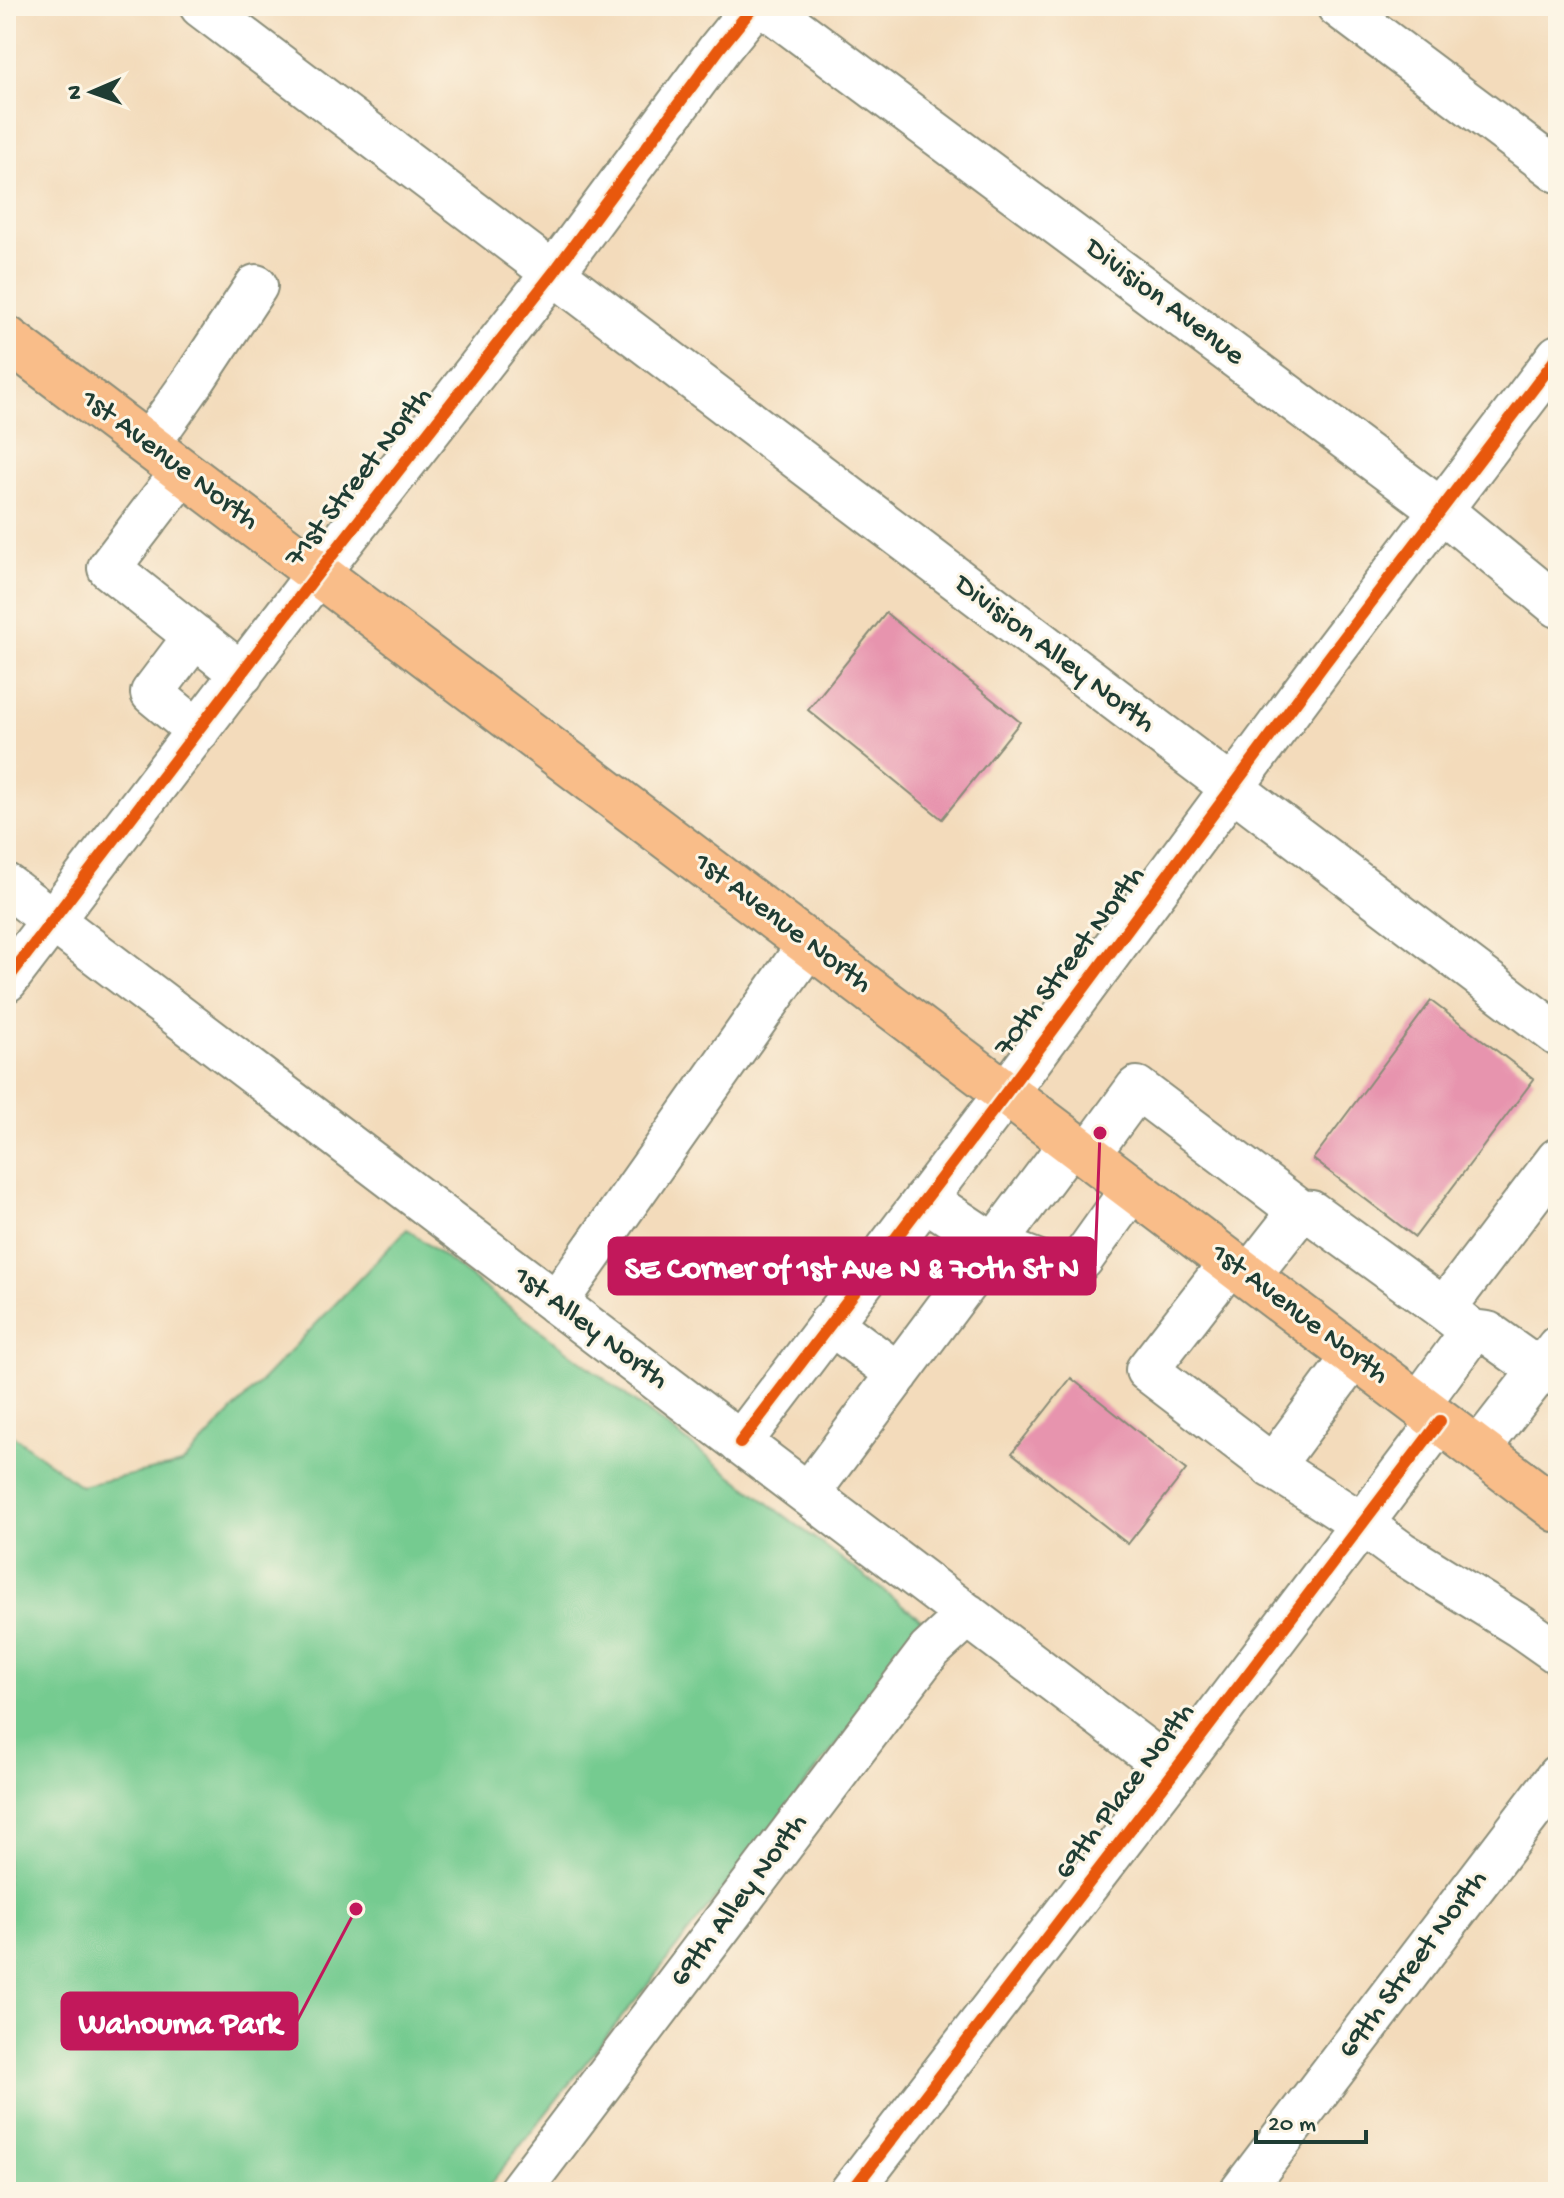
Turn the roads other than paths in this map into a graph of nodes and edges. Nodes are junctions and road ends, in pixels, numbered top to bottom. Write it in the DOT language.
graph roads {
  1 [pos="201,6"];
  2 [pos="754,6"];
  3 [pos="765,6"];
  4 [pos="1338,6"];
  5 [pos="1558,171"];
  6 [pos="554,272"];
  7 [pos="256,286"];
  8 [pos="6,338"];
  9 [pos="1558,356"];
  10 [pos="148,445"];
  11 [pos="183,471"];
  12 [pos="1440,509"];
  13 [pos="318,573"];
  14 [pos="1558,606"];
  15 [pos="195,636"];
  16 [pos="242,674"];
  17 [pos="198,731"];
  18 [pos="1230,790"];
  19 [pos="6,885"];
  20 [pos="52,921"];
  21 [pos="809,944"];
  22 [pos="6,981"];
  23 [pos="1558,1035"];
  24 [pos="1006,1093"];
  25 [pos="1079,1149"];
  26 [pos="1558,1159"];
  27 [pos="1132,1189"];
  28 [pos="925,1199"];
  29 [pos="1300,1211"];
  30 [pos="994,1245"];
  31 [pos="1240,1270"];
  32 [pos="556,1303"];
  33 [pos="1458,1320"];
  34 [pos="830,1323"];
  35 [pos="1354,1356"];
  36 [pos="1549,1358"];
  37 [pos="898,1374"];
  38 [pos="1429,1413"];
  39 [pos="740,1443"];
  40 [pos="1478,1450"];
  41 [pos="1272,1467"];
  42 [pos="808,1494"];
  43 [pos="1558,1510"];
  44 [pos="1362,1524"];
  45 [pos="968,1615"];
  46 [pos="1558,1653"];
  47 [pos="1174,1772"];
  48 [pos="1558,1776"];
  49 [pos="519,2192"];
  50 [pos="851,2192"];
  51 [pos="1241,2192"];
  1 -- 6 [label="street, Division Alley North"];
  2 -- 6 [label="street, 71st Street North"];
  3 -- 12 [label="street, Division Avenue"];
  4 -- 5 [label="street"];
  6 -- 13 [label="street, 71st Street North"];
  6 -- 18 [label="street, Division Alley North"];
  7 -- 10 [label="street"];
  8 -- 10 [label="main road, 1st Avenue North"];
  9 -- 12 [label="street, 70th Street North"];
  10 -- 11 [label="main road, 1st Avenue North"];
  11 -- 13 [label="main road, 1st Avenue North"];
  11 -- 15 [label="street"];
  12 -- 14 [label="street, Division Avenue"];
  12 -- 18 [label="street, 70th Street North"];
  13 -- 16 [label="street, 71st Street North"];
  13 -- 21 [label="main road, 1st Avenue North"];
  15 -- 16 [label="street"];
  15 -- 17 [label="street"];
  16 -- 17 [label="street, 71st Street North"];
  17 -- 20 [label="street, 71st Street North"];
  18 -- 23 [label="street, Division Alley North"];
  18 -- 24 [label="street, 70th Street North"];
  19 -- 20 [label="street, 1st Alley North"];
  20 -- 22 [label="street, 71st Street North"];
  20 -- 32 [label="street, 1st Alley North"];
  21 -- 24 [label="main road, 1st Avenue North"];
  21 -- 32 [label="street"];
  24 -- 25 [label="main road, 1st Avenue North"];
  24 -- 28 [label="street, 70th Street North"];
  25 -- 27 [label="main road, 1st Avenue North"];
  25 -- 29 [label="street"];
  25 -- 30 [label="street"];
  26 -- 33 [label="street, 69th Place North"];
  27 -- 30 [label="street"];
  27 -- 31 [label="main road, 1st Avenue North"];
  28 -- 30 [label="street"];
  28 -- 34 [label="street, 70th Street North"];
  29 -- 31 [label="street"];
  29 -- 33 [label="street"];
  30 -- 37 [label="street"];
  31 -- 35 [label="main road, 1st Avenue North"];
  31 -- 41 [label="street"];
  32 -- 39 [label="street, 1st Alley North"];
  33 -- 36 [label="street"];
  33 -- 38 [label="street, 69th Place North"];
  34 -- 37 [label="street"];
  34 -- 39 [label="street, 70th Street North"];
  35 -- 38 [label="main road, 1st Avenue North"];
  35 -- 41 [label="street"];
  36 -- 40 [label="street"];
  37 -- 42 [label="street"];
  38 -- 40 [label="main road, 1st Avenue North"];
  38 -- 44 [label="street, 69th Place North"];
  39 -- 42 [label="street, 1st Alley North"];
  40 -- 43 [label="main road, 1st Avenue North"];
  41 -- 44 [label="street"];
  42 -- 45 [label="street, 1st Alley North"];
  44 -- 46 [label="street"];
  44 -- 47 [label="street, 69th Place North"];
  45 -- 47 [label="street, 1st Alley North"];
  45 -- 49 [label="street, 69th Alley North"];
  47 -- 50 [label="street, 69th Place North"];
  48 -- 51 [label="street, 69th Street North"];
}
